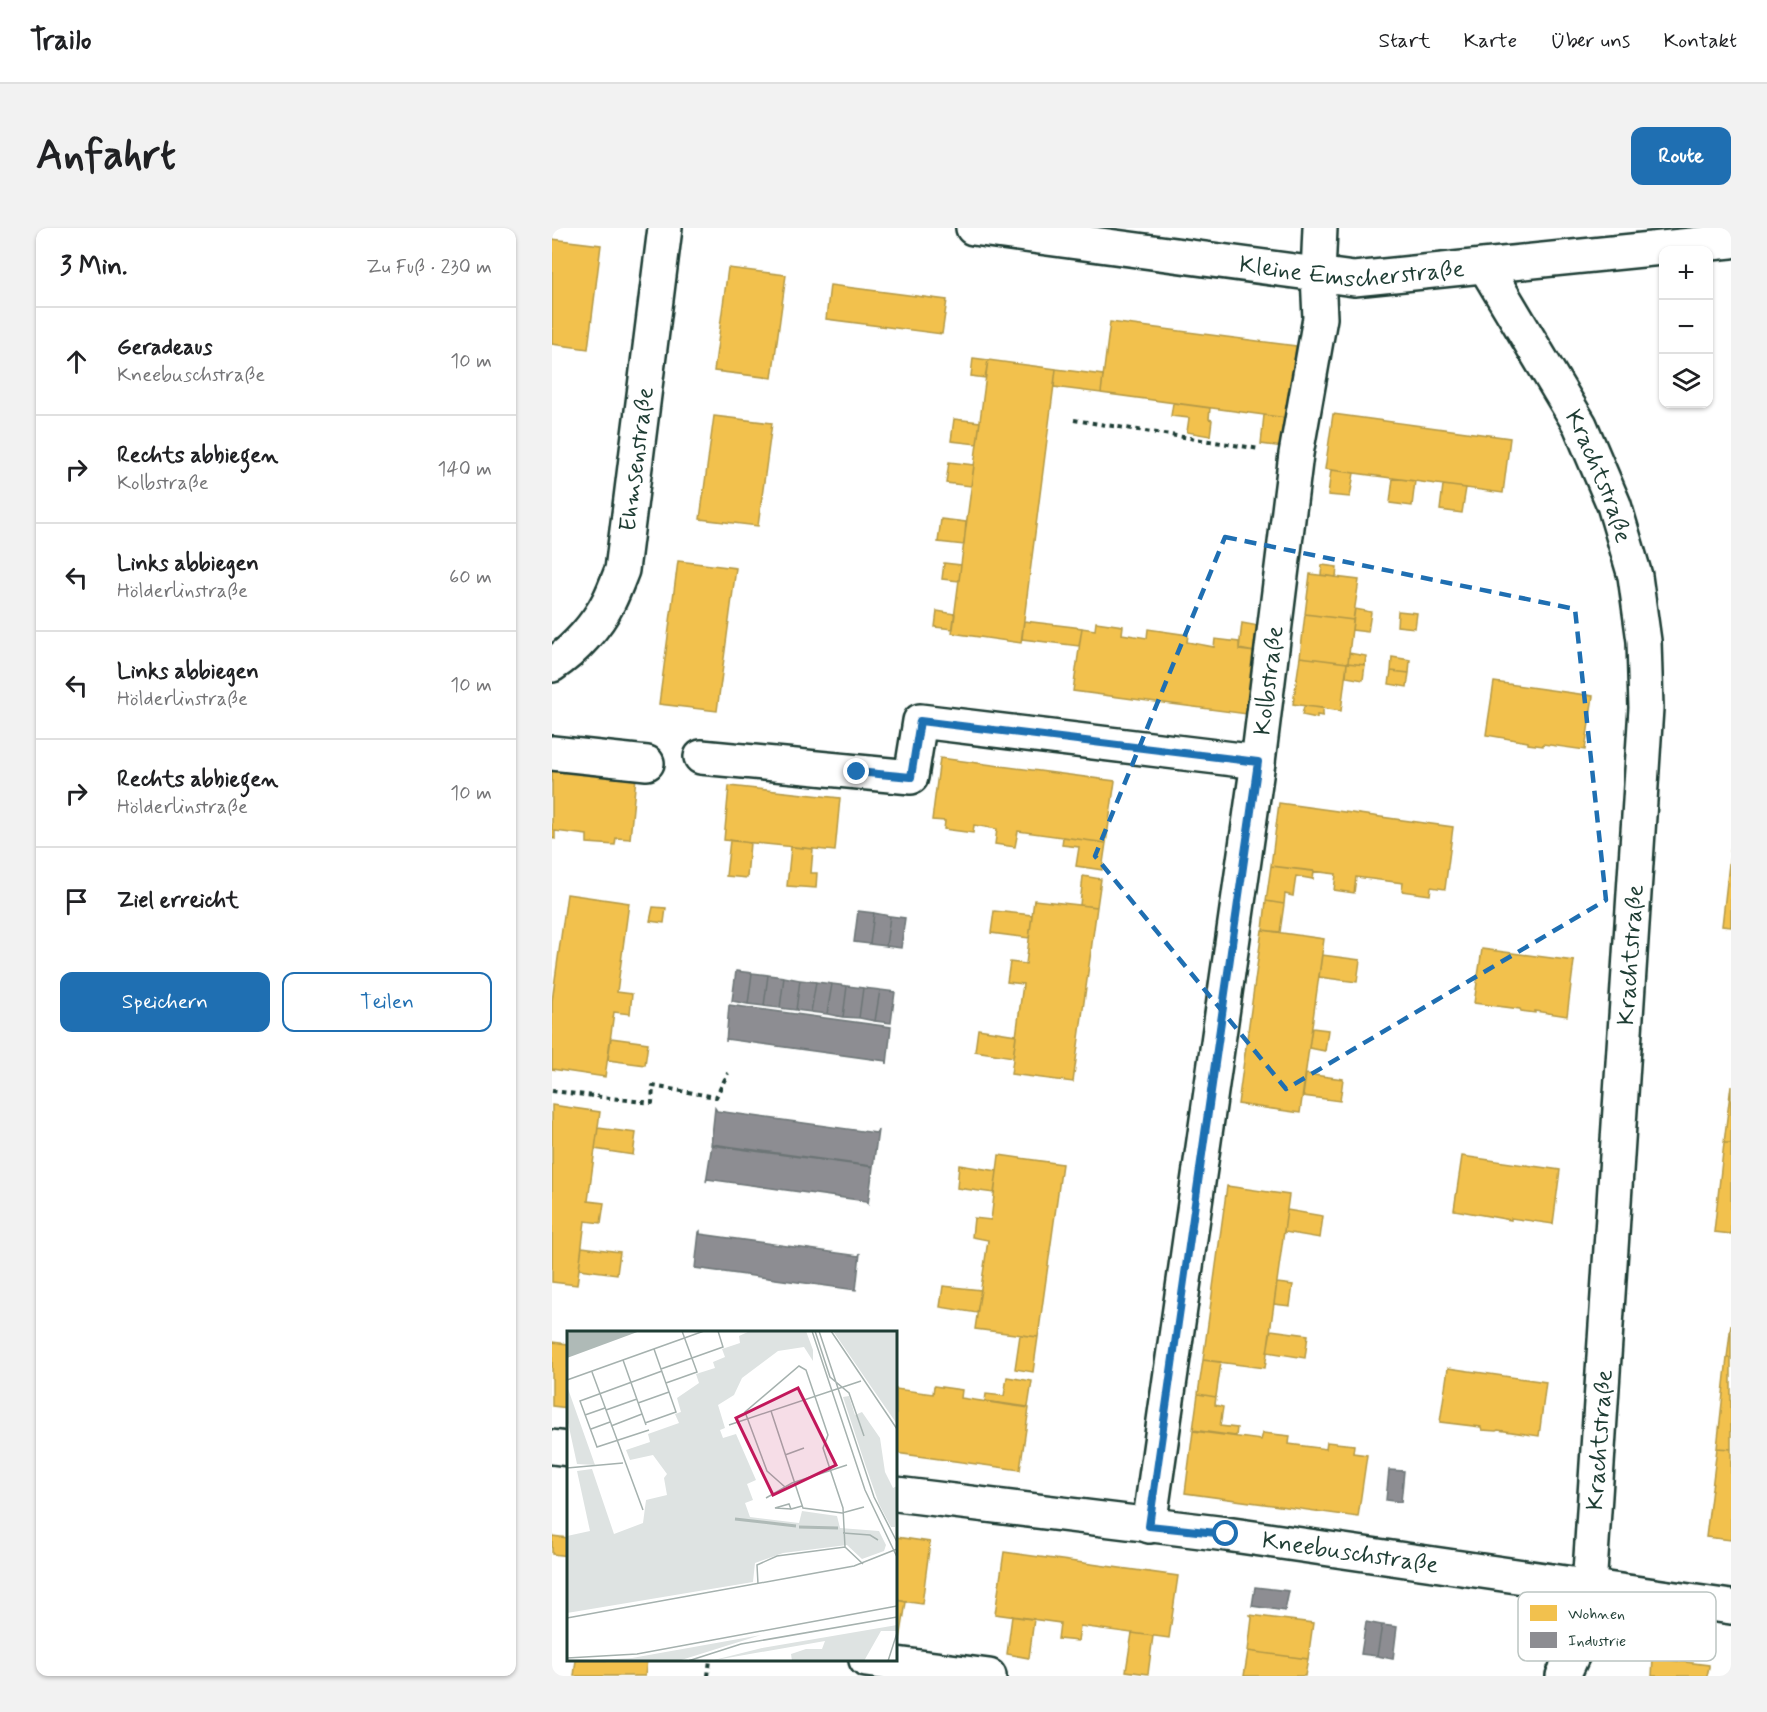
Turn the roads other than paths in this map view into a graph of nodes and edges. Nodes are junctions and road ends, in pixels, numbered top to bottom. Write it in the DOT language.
graph roads {
  1 [pos="665,228"];
  2 [pos="973,228"];
  3 [pos="1320,228"];
  4 [pos="1731,241"];
  5 [pos="1485,266"];
  6 [pos="1318,275"];
  7 [pos="552,664"];
  8 [pos="552,753"];
  9 [pos="701,757"];
  10 [pos="1258,762"];
  11 [pos="647,763"];
  12 [pos="552,1447"];
  13 [pos="567,1449"];
  14 [pos="897,1494"];
  15 [pos="1149,1526"];
  16 [pos="1589,1588"];
  17 [pos="1588,1592"];
  18 [pos="1619,1592"];
  19 [pos="1716,1605"];
  20 [pos="1731,1607"];
  21 [pos="880,1661"];
  22 [pos="1570,1661"];
  23 [pos="989,1676"];
  24 [pos="1563,1676"];
  1 -- 7 [label="street, Ehmsenstraße"];
  2 -- 6 [label="street, Kleine Emscherstraße"];
  3 -- 6 [label="street, Kolbstraße"];
  4 -- 5 [label="street, Kleine Emscherstraße"];
  5 -- 6 [label="street, Kleine Emscherstraße"];
  5 -- 16 [label="street, Krachtstraße"];
  6 -- 10 [label="street, Kolbstraße"];
  8 -- 11 [label="street"];
  9 -- 10 [label="street"];
  10 -- 15 [label="street, Kolbstraße"];
  12 -- 13 [label="street"];
  14 -- 15 [label="street, Kneebuschstraße"];
  15 -- 16 [label="street, Kneebuschstraße"];
  16 -- 17 [label="street, Krachtstraße"];
  16 -- 18 [label="street, Kneebuschstraße"];
  19 -- 20 [label="street, Kneebuschstraße"];
  21 -- 23 [label="street"];
  22 -- 24 [label="street, Krachtstraße"];
}
